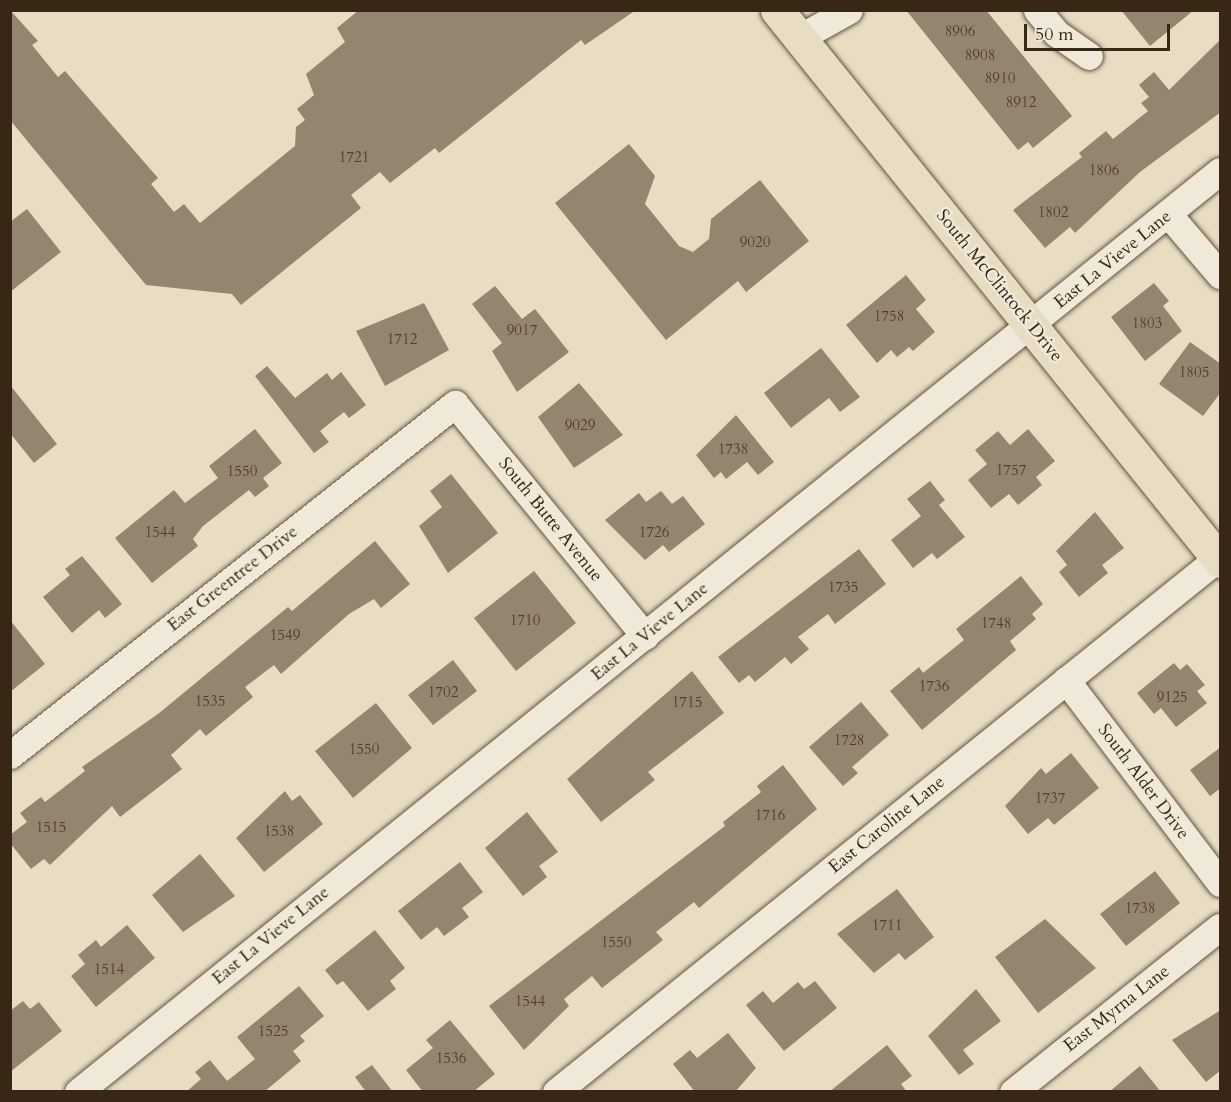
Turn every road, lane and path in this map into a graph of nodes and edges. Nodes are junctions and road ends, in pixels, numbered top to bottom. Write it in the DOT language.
graph roads {
  1 [pos="777,10"];
  2 [pos="822,10"];
  3 [pos="849,10"];
  4 [pos="1037,10"];
  5 [pos="799,38"];
  6 [pos="1089,56"];
  7 [pos="1221,171"];
  8 [pos="1169,215"];
  9 [pos="1221,275"];
  10 [pos="1032,326"];
  11 [pos="455,404"];
  12 [pos="1219,559"];
  13 [pos="645,636"];
  14 [pos="1066,680"];
  15 [pos="10,755"];
  16 [pos="1221,883"];
  17 [pos="1221,927"];
  18 [pos="78,1092"];
  19 [pos="556,1092"];
  20 [pos="1013,1092"];
  1 -- 5 [label="main road, South McClintock Drive"];
  2 -- 5 [label="street"];
  3 -- 5 [label="street"];
  4 -- 6 [label="street"];
  5 -- 10 [label="main road, South McClintock Drive"];
  7 -- 8 [label="street, East La Vieve Lane"];
  8 -- 9 [label="street"];
  8 -- 10 [label="street, East La Vieve Lane"];
  10 -- 12 [label="main road, South McClintock Drive"];
  10 -- 13 [label="street, East La Vieve Lane"];
  11 -- 13 [label="street, South Butte Avenue"];
  11 -- 15 [label="street, East Greentree Drive"];
  12 -- 14 [label="street, East Caroline Lane"];
  13 -- 18 [label="street, East La Vieve Lane"];
  14 -- 16 [label="street, South Alder Drive"];
  14 -- 19 [label="street, East Caroline Lane"];
  17 -- 20 [label="street, East Myrna Lane"];
}
